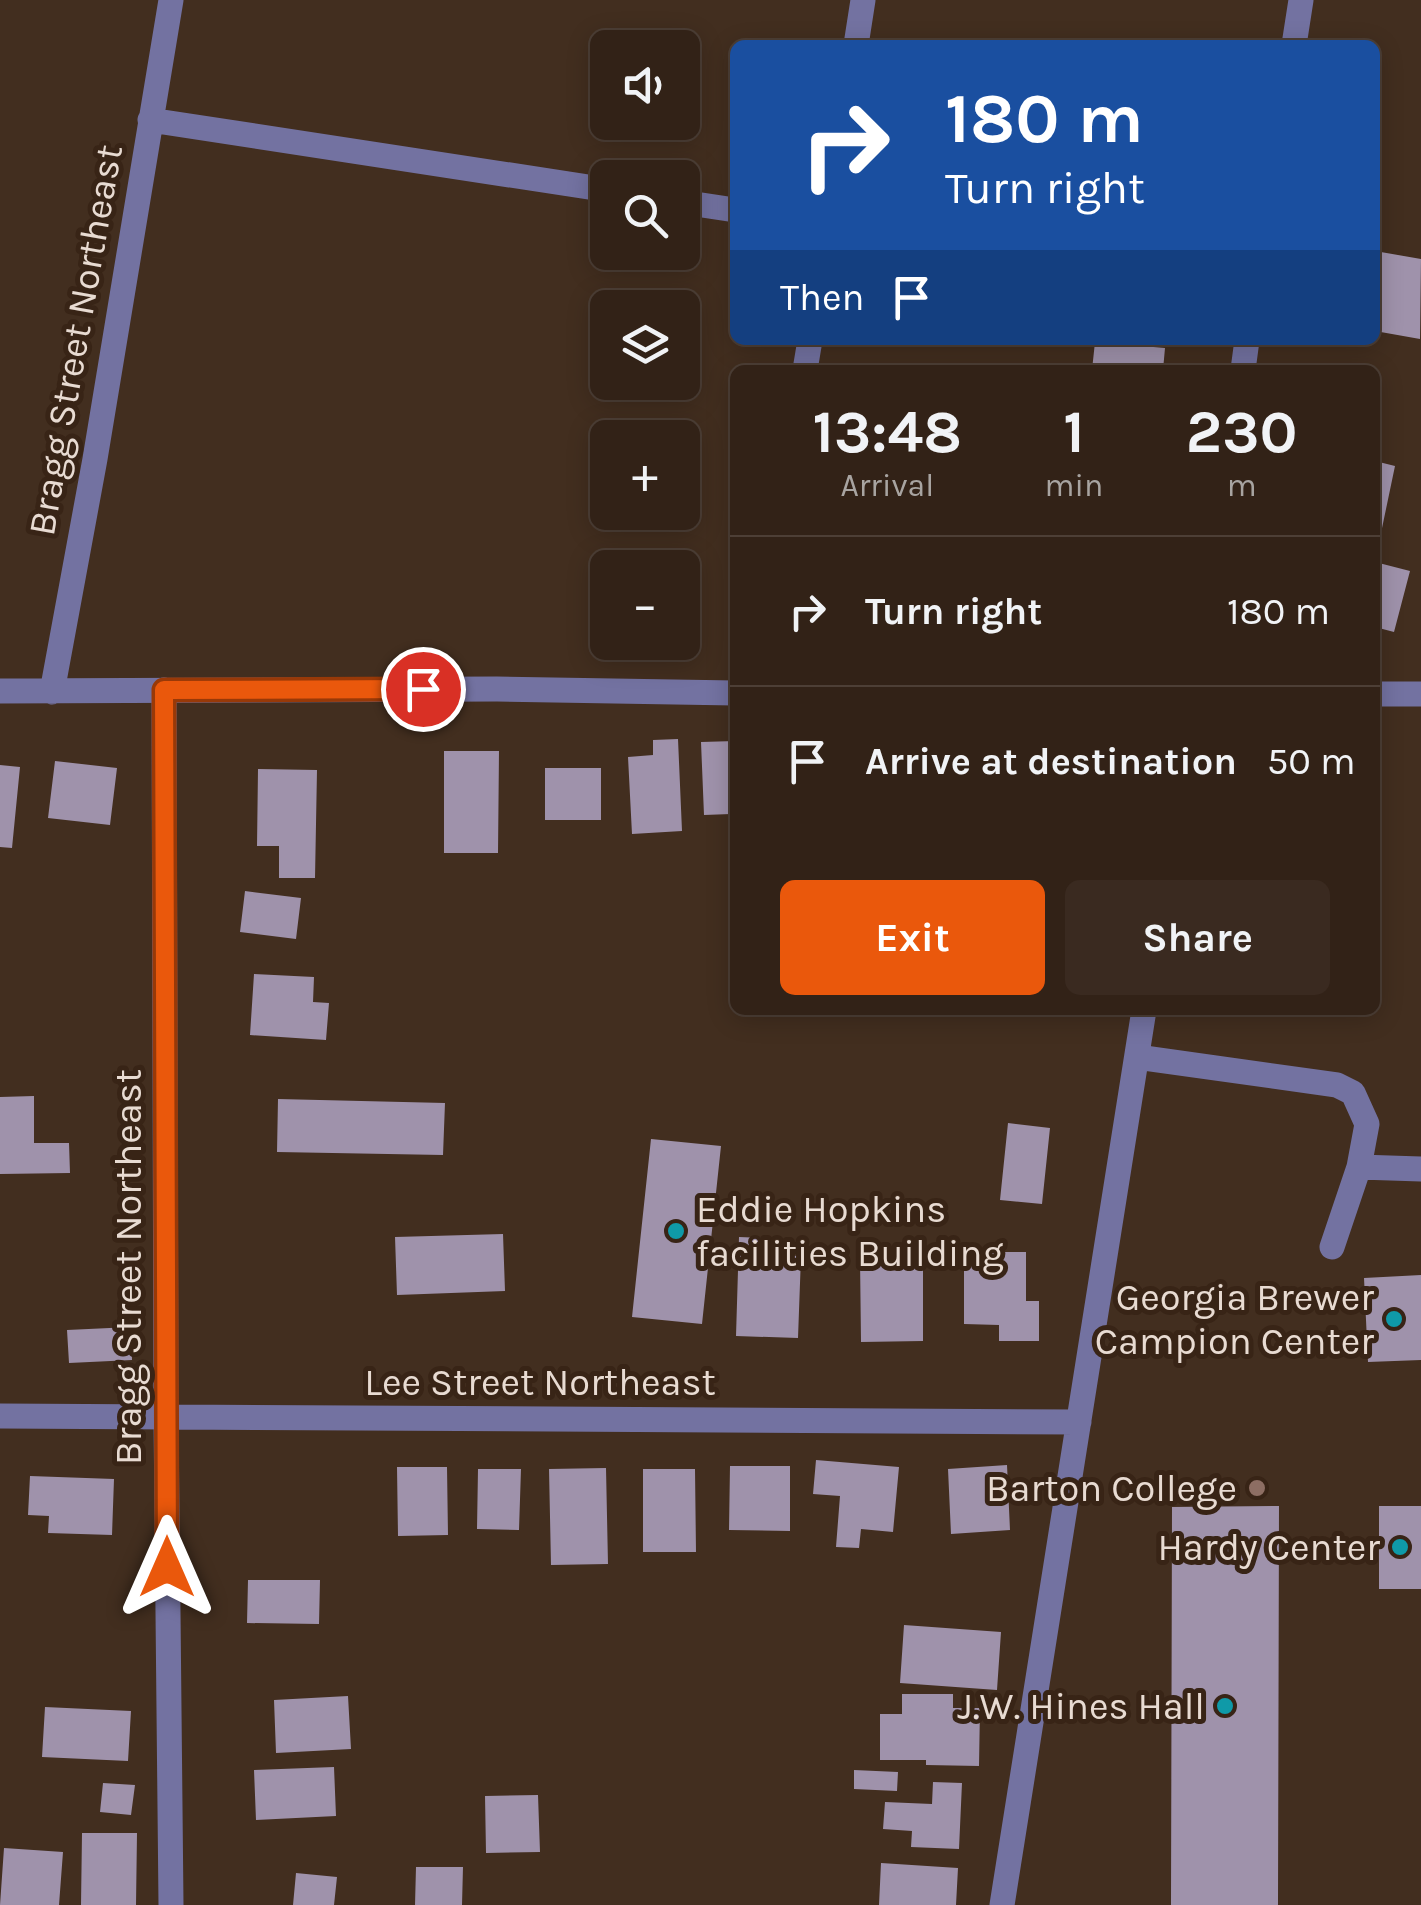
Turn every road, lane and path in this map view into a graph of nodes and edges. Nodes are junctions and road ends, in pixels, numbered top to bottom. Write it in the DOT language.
graph roads {
  1 [pos="170,0"];
  2 [pos="863,0"];
  3 [pos="1301,0"];
  4 [pos="857,40"];
  5 [pos="1295,40"];
  6 [pos="150,120"];
  7 [pos="590,187"];
  8 [pos="700,205"];
  9 [pos="730,209"];
  10 [pos="164,690"];
  11 [pos="0,691"];
  12 [pos="52,692"];
  13 [pos="730,693"];
  14 [pos="1380,694"];
  15 [pos="1421,694"];
  16 [pos="1143,1015"];
  17 [pos="1137,1058"];
  18 [pos="1359,1168"];
  19 [pos="1421,1169"];
  20 [pos="1332,1247"];
  21 [pos="0,1416"];
  22 [pos="166,1417"];
  23 [pos="1080,1422"];
  24 [pos="171,1905"];
  25 [pos="1002,1905"];
  1 -- 6 [label="street, Bragg Street Northeast"];
  2 -- 4 [label="street"];
  3 -- 5 [label="street"];
  6 -- 7 [label="street"];
  6 -- 12 [label="street, Bragg Street Northeast"];
  8 -- 9 [label="street"];
  10 -- 12 [label="street"];
  10 -- 13 [label="street"];
  10 -- 22 [label="street, Bragg Street Northeast"];
  11 -- 12 [label="street"];
  14 -- 15 [label="street"];
  16 -- 17 [label="street"];
  17 -- 18 [label="street"];
  17 -- 23 [label="street"];
  18 -- 19 [label="street"];
  18 -- 20 [label="street"];
  21 -- 22 [label="street, Lee Street Northeast"];
  22 -- 23 [label="street, Lee Street Northeast"];
  22 -- 24 [label="street, Bragg Street Northeast"];
  23 -- 25 [label="street"];
}
